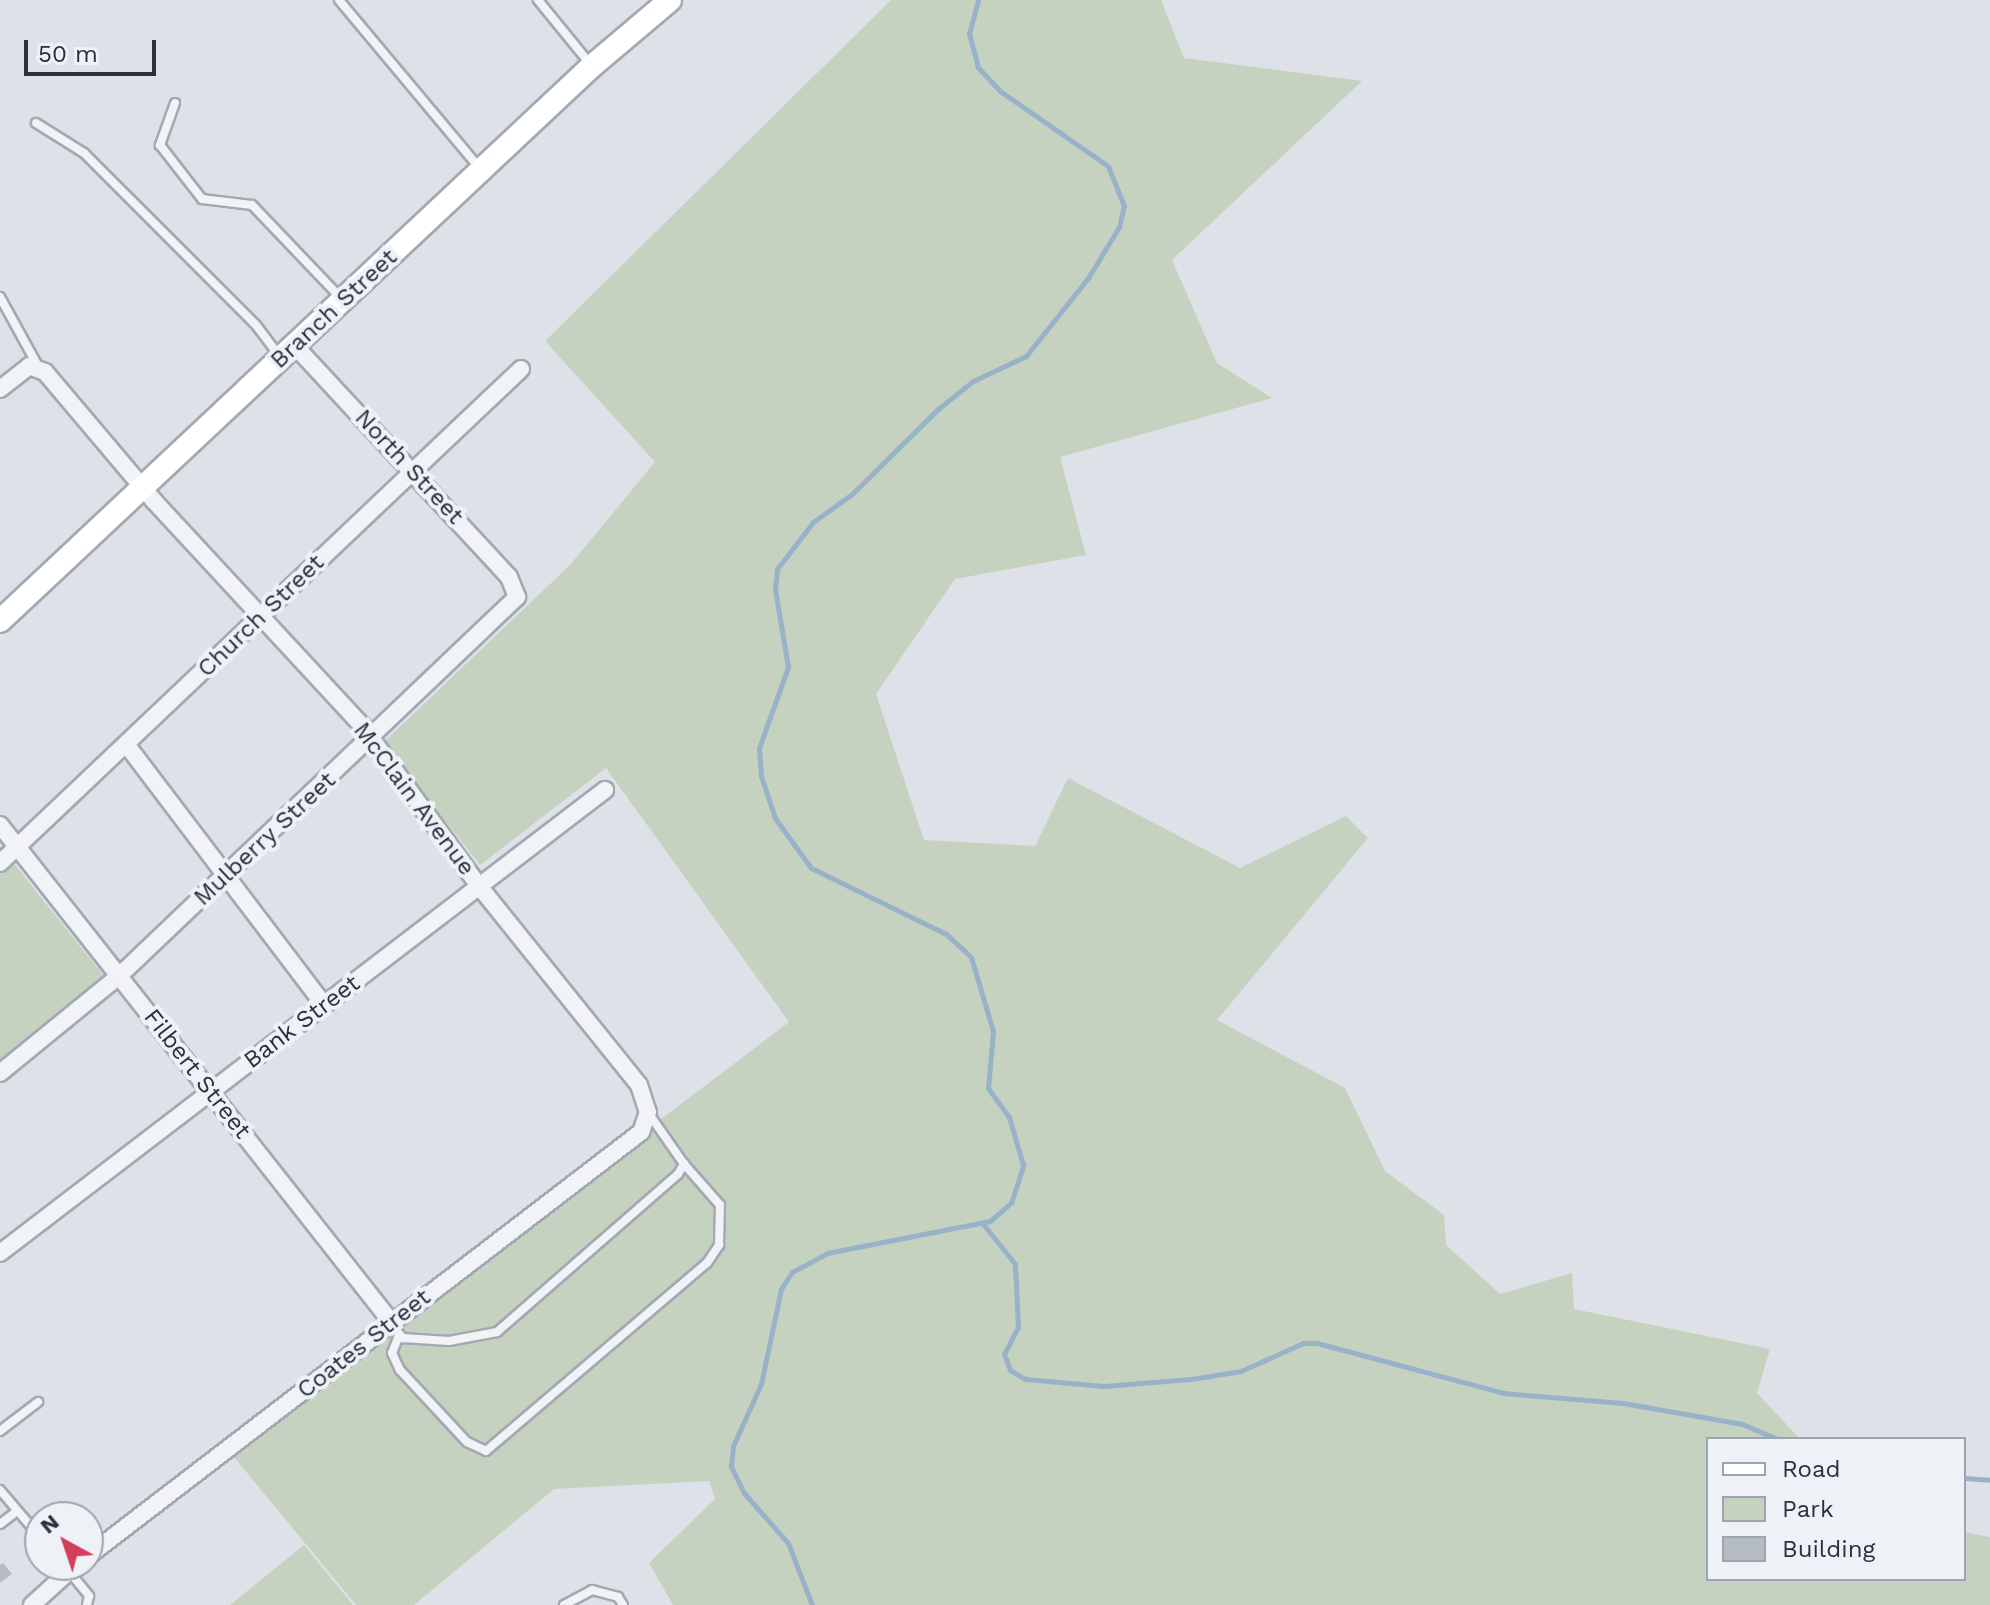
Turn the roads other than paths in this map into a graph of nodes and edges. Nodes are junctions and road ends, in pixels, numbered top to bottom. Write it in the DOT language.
graph roads {
  1 [pos="339,0"];
  2 [pos="538,0"];
  3 [pos="670,0"];
  4 [pos="592,66"];
  5 [pos="175,103"];
  6 [pos="36,123"];
  7 [pos="481,171"];
  8 [pos="0,297"];
  9 [pos="343,301"];
  10 [pos="288,352"];
  11 [pos="39,367"];
  12 [pos="521,369"];
  13 [pos="0,389"];
  14 [pos="413,471"];
  15 [pos="145,485"];
  16 [pos="519,592"];
  17 [pos="260,619"];
  18 [pos="0,621"];
  19 [pos="370,740"];
  20 [pos="126,744"];
  21 [pos="605,790"];
  22 [pos="0,825"];
  23 [pos="17,846"];
  24 [pos="0,863"];
  25 [pos="224,878"];
  26 [pos="479,886"];
  27 [pos="119,976"];
  28 [pos="324,1005"];
  29 [pos="0,1073"];
  30 [pos="211,1092"];
  31 [pos="648,1112"];
  32 [pos="684,1164"];
  33 [pos="0,1253"];
  34 [pos="395,1329"];
  35 [pos="38,1402"];
  36 [pos="0,1431"];
  37 [pos="0,1490"];
  38 [pos="17,1511"];
  39 [pos="24,1519"];
  40 [pos="0,1524"];
  41 [pos="104,1544"];
  42 [pos="56,1581"];
  43 [pos="79,1581"];
  44 [pos="32,1605"];
  45 [pos="87,1605"];
  46 [pos="564,1605"];
  47 [pos="623,1605"];
  1 -- 7 [label="lane"];
  2 -- 4 [label="lane"];
  3 -- 4 [label="street, Branch Street"];
  4 -- 7 [label="street, Branch Street"];
  5 -- 9 [label="lane"];
  6 -- 10 [label="lane"];
  7 -- 9 [label="street, Branch Street"];
  8 -- 11 [label="lane"];
  9 -- 10 [label="street, Branch Street"];
  10 -- 14 [label="street, North Street"];
  10 -- 15 [label="street, Branch Street"];
  11 -- 13 [label="street"];
  11 -- 15 [label="street, McClain Avenue"];
  12 -- 14 [label="street, Church Street"];
  14 -- 16 [label="street, North Street"];
  14 -- 17 [label="street, Church Street"];
  15 -- 17 [label="street, McClain Avenue"];
  15 -- 18 [label="street, Branch Street"];
  16 -- 19 [label="street, Mulberry Street"];
  17 -- 19 [label="street, McClain Avenue"];
  17 -- 20 [label="street, Church Street"];
  19 -- 25 [label="street, Mulberry Street"];
  19 -- 26 [label="street, McClain Avenue"];
  20 -- 23 [label="street, Church Street"];
  20 -- 25 [label="street"];
  21 -- 26 [label="street, Bank Street"];
  22 -- 23 [label="street, Filbert Street"];
  23 -- 24 [label="street, Church Street"];
  23 -- 27 [label="street, Filbert Street"];
  25 -- 27 [label="street, Mulberry Street"];
  25 -- 28 [label="street"];
  26 -- 28 [label="street, Bank Street"];
  26 -- 31 [label="street, McClain Avenue"];
  27 -- 29 [label="street, Mulberry Street"];
  27 -- 30 [label="street, Filbert Street"];
  28 -- 30 [label="street, Bank Street"];
  30 -- 33 [label="street, Bank Street"];
  30 -- 34 [label="street, Filbert Street"];
  31 -- 32 [label="lane"];
  31 -- 34 [label="street, Coates Street"];
  32 -- 34 [label="lane"];
  32 -- 34 [label="lane"];
  34 -- 41 [label="street, Coates Street"];
  35 -- 36 [label="lane"];
  37 -- 38 [label="lane"];
  38 -- 39 [label="lane"];
  38 -- 40 [label="lane"];
  42 -- 44 [label="street"];
  43 -- 45 [label="lane"];
  46 -- 47 [label="lane"];
}
